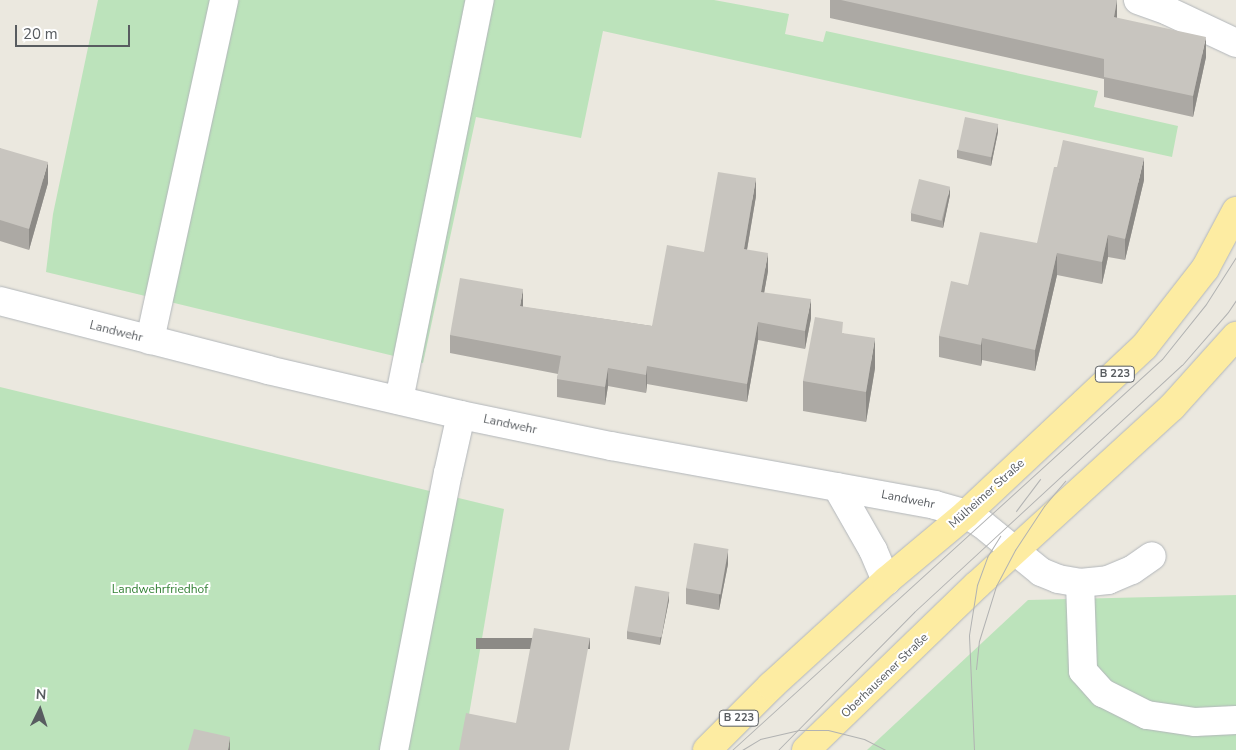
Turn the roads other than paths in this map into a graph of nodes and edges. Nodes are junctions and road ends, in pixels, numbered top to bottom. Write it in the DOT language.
graph roads {
  1 [pos="224,0"];
  2 [pos="480,0"];
  3 [pos="1138,0"];
  4 [pos="1236,43"];
  5 [pos="1236,211"];
  6 [pos="0,301"];
  7 [pos="1236,336"];
  8 [pos="150,340"];
  9 [pos="398,400"];
  10 [pos="461,415"];
  11 [pos="837,487"];
  12 [pos="966,514"];
  13 [pos="1015,550"];
  14 [pos="1152,556"];
  15 [pos="886,581"];
  16 [pos="1080,583"];
  17 [pos="1236,720"];
  18 [pos="394,750"];
  19 [pos="707,750"];
  20 [pos="806,750"];
  1 -- 8 [label="street"];
  2 -- 9 [label="street"];
  3 -- 4 [label="street"];
  5 -- 12 [label="main road, Mülheimer Straße / B 223"];
  6 -- 8 [label="street, Landwehr"];
  7 -- 13 [label="main road"];
  8 -- 9 [label="street, Landwehr"];
  9 -- 10 [label="street, Landwehr"];
  10 -- 11 [label="street, Landwehr"];
  10 -- 18 [label="street"];
  11 -- 12 [label="street, Landwehr"];
  11 -- 15 [label="street"];
  12 -- 13 [label="street, Landwehr"];
  12 -- 15 [label="main road, Mülheimer Straße / B 223"];
  13 -- 16 [label="street, Landwehr"];
  13 -- 20 [label="main road, Oberhausener Straße"];
  14 -- 16 [label="street, Landwehr"];
  15 -- 19 [label="main road, Mülheimer Straße / B 223"];
  16 -- 17 [label="street"];
}
